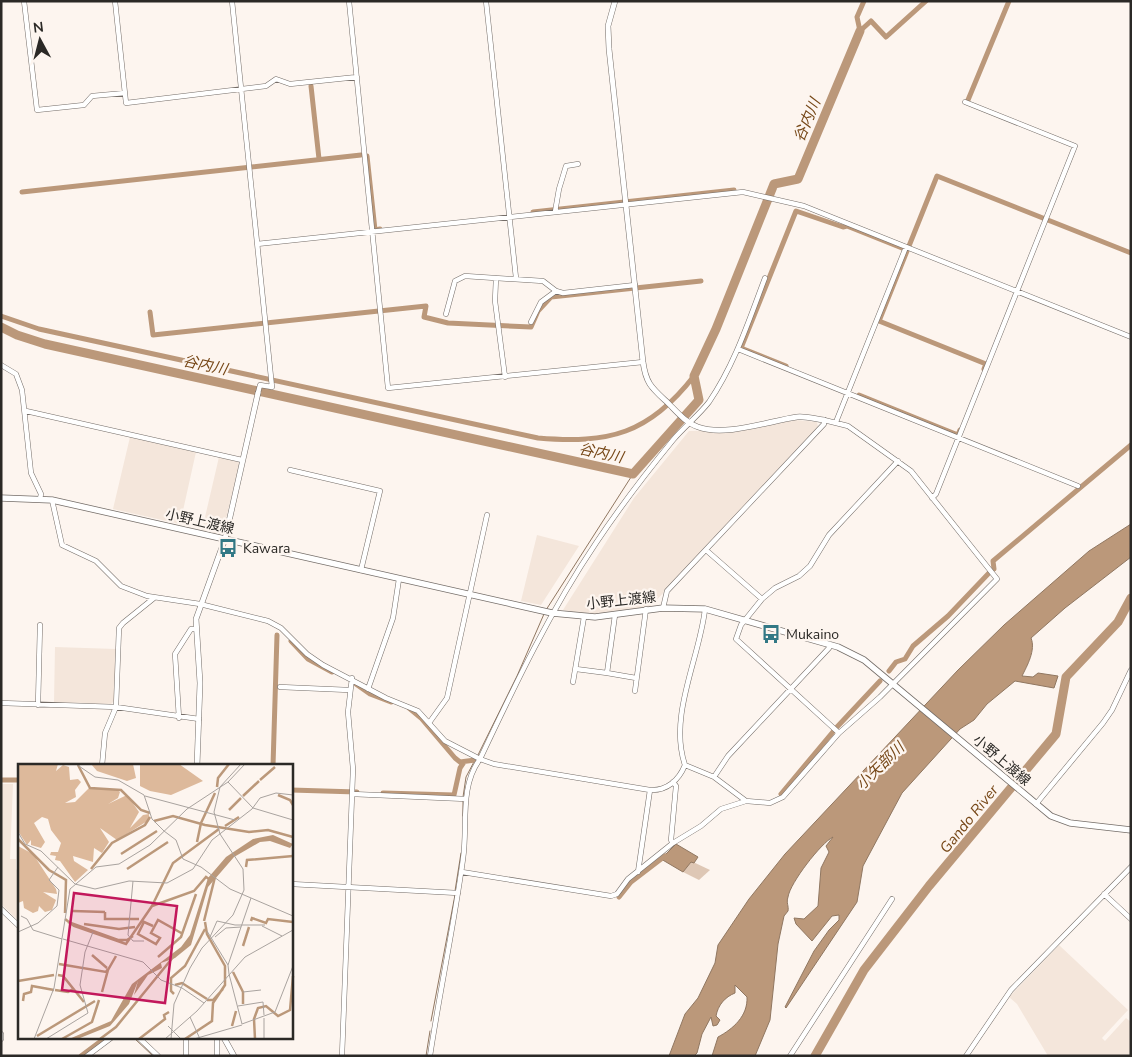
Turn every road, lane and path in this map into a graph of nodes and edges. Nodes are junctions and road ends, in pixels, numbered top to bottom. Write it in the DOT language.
graph roads {
  1 [pos="24,1"];
  2 [pos="115,1"];
  3 [pos="232,1"];
  4 [pos="349,1"];
  5 [pos="486,1"];
  6 [pos="615,1"];
  7 [pos="356,77"];
  8 [pos="241,89"];
  9 [pos="124,93"];
  10 [pos="965,102"];
  11 [pos="578,164"];
  12 [pos="626,205"];
  13 [pos="556,212"];
  14 [pos="508,217"];
  15 [pos="373,232"];
  16 [pos="257,244"];
  17 [pos="906,247"];
  18 [pos="496,278"];
  19 [pos="516,278"];
  20 [pos="765,278"];
  21 [pos="635,285"];
  22 [pos="556,291"];
  23 [pos="1017,292"];
  24 [pos="446,314"];
  25 [pos="531,322"];
  26 [pos="1131,337"];
  27 [pos="738,350"];
  28 [pos="643,362"];
  29 [pos="1,365"];
  30 [pos="504,377"];
  31 [pos="259,390"];
  32 [pos="847,393"];
  33 [pos="26,411"];
  34 [pos="824,420"];
  35 [pos="688,421"];
  36 [pos="836,422"];
  37 [pos="959,438"];
  38 [pos="242,460"];
  39 [pos="898,461"];
  40 [pos="290,470"];
  41 [pos="1078,486"];
  42 [pos="1,498"];
  43 [pos="932,498"];
  44 [pos="40,499"];
  45 [pos="52,500"];
  46 [pos="487,515"];
  47 [pos="226,539"];
  48 [pos="706,550"];
  49 [pos="361,570"];
  50 [pos="400,579"];
  51 [pos="471,595"];
  52 [pos="154,598"];
  53 [pos="762,599"];
  54 [pos="200,604"];
  55 [pos="663,608"];
  56 [pos="646,609"];
  57 [pos="704,609"];
  58 [pos="552,613"];
  59 [pos="616,615"];
  60 [pos="584,617"];
  61 [pos="746,620"];
  62 [pos="40,625"];
  63 [pos="196,629"];
  64 [pos="829,648"];
  65 [pos="576,669"];
  66 [pos="1131,670"];
  67 [pos="607,674"];
  68 [pos="352,678"];
  69 [pos="636,678"];
  70 [pos="573,682"];
  71 [pos="892,683"];
  72 [pos="280,688"];
  73 [pos="792,688"];
  74 [pos="368,689"];
  75 [pos="349,690"];
  76 [pos="635,691"];
  77 [pos="1,703"];
  78 [pos="38,704"];
  79 [pos="116,707"];
  80 [pos="180,718"];
  81 [pos="199,719"];
  82 [pos="429,723"];
  83 [pos="836,730"];
  84 [pos="479,758"];
  85 [pos="102,764"];
  86 [pos="196,764"];
  87 [pos="684,765"];
  88 [pos="714,777"];
  89 [pos="673,782"];
  90 [pos="650,790"];
  91 [pos="352,794"];
  92 [pos="463,799"];
  93 [pos="746,801"];
  94 [pos="1036,804"];
  95 [pos="1131,830"];
  96 [pos="673,842"];
  97 [pos="1131,867"];
  98 [pos="462,872"];
  99 [pos="638,872"];
  100 [pos="292,884"];
  101 [pos="348,886"];
  102 [pos="455,892"];
  103 [pos="1104,894"];
  104 [pos="892,899"];
  105 [pos="1,909"];
  106 [pos="1131,919"];
  107 [pos="18,925"];
  108 [pos="2,1034"];
  109 [pos="1,1039"];
  110 [pos="107,1040"];
  111 [pos="141,1040"];
  112 [pos="186,1040"];
  113 [pos="217,1040"];
  114 [pos="225,1040"];
  115 [pos="86,1056"];
  116 [pos="158,1056"];
  117 [pos="186,1056"];
  118 [pos="216,1056"];
  119 [pos="234,1056"];
  120 [pos="342,1056"];
  121 [pos="430,1056"];
  122 [pos="790,1056"];
  123 [pos="966,1056"];
  1 -- 9 [label="street"];
  2 -- 9 [label="street"];
  3 -- 8 [label="street"];
  4 -- 7 [label="street"];
  5 -- 14 [label="street"];
  6 -- 12 [label="street"];
  7 -- 8 [label="street"];
  7 -- 15 [label="street"];
  8 -- 9 [label="street"];
  8 -- 16 [label="street"];
  10 -- 23 [label="street"];
  11 -- 13 [label="street"];
  12 -- 13 [label="street"];
  12 -- 17 [label="street"];
  12 -- 21 [label="street"];
  13 -- 14 [label="street"];
  14 -- 15 [label="street"];
  14 -- 19 [label="street"];
  15 -- 16 [label="street"];
  15 -- 30 [label="street"];
  16 -- 31 [label="street"];
  17 -- 23 [label="street"];
  17 -- 32 [label="street"];
  18 -- 19 [label="street"];
  18 -- 24 [label="street"];
  18 -- 30 [label="street"];
  19 -- 22 [label="street"];
  20 -- 27 [label="street"];
  21 -- 22 [label="street"];
  21 -- 28 [label="street"];
  22 -- 25 [label="street"];
  23 -- 26 [label="street"];
  23 -- 37 [label="street"];
  27 -- 32 [label="street"];
  27 -- 35 [label="street"];
  28 -- 30 [label="street"];
  28 -- 35 [label="street"];
  29 -- 33 [label="street"];
  31 -- 38 [label="street"];
  32 -- 36 [label="street"];
  32 -- 37 [label="street"];
  33 -- 38 [label="street"];
  33 -- 44 [label="street"];
  34 -- 35 [label="street"];
  34 -- 36 [label="street"];
  34 -- 48 [label="street"];
  35 -- 58 [label="street"];
  36 -- 39 [label="street"];
  37 -- 41 [label="street"];
  37 -- 43 [label="street"];
  38 -- 47 [label="street"];
  39 -- 43 [label="street"];
  39 -- 53 [label="street"];
  40 -- 49 [label="street"];
  42 -- 44 [label="main road, 小野上渡線"];
  43 -- 71 [label="street"];
  44 -- 45 [label="main road, 小野上渡線"];
  45 -- 47 [label="main road, 小野上渡線"];
  45 -- 52 [label="street"];
  46 -- 51 [label="street"];
  47 -- 49 [label="main road, 小野上渡線"];
  47 -- 54 [label="street"];
  48 -- 53 [label="street"];
  48 -- 55 [label="street"];
  49 -- 50 [label="main road, 小野上渡線"];
  50 -- 51 [label="main road, 小野上渡線"];
  50 -- 74 [label="street"];
  51 -- 58 [label="main road, 小野上渡線"];
  51 -- 82 [label="street"];
  52 -- 54 [label="street"];
  52 -- 79 [label="street"];
  53 -- 61 [label="street"];
  54 -- 63 [label="street"];
  54 -- 68 [label="street"];
  55 -- 56 [label="main road, 小野上渡線"];
  55 -- 57 [label="main road, 小野上渡線"];
  56 -- 59 [label="main road, 小野上渡線"];
  56 -- 69 [label="street"];
  57 -- 61 [label="main road, 小野上渡線"];
  57 -- 87 [label="street"];
  58 -- 60 [label="main road, 小野上渡線"];
  58 -- 84 [label="street"];
  59 -- 60 [label="main road, 小野上渡線"];
  59 -- 67 [label="street"];
  60 -- 65 [label="street"];
  61 -- 71 [label="main road, 小野上渡線"];
  61 -- 73 [label="street"];
  62 -- 78 [label="street"];
  63 -- 80 [label="street"];
  63 -- 81 [label="street"];
  64 -- 73 [label="street"];
  65 -- 67 [label="street"];
  65 -- 70 [label="street"];
  66 -- 94 [label="street"];
  67 -- 69 [label="street"];
  68 -- 74 [label="street"];
  68 -- 75 [label="street"];
  69 -- 76 [label="street"];
  71 -- 83 [label="street"];
  71 -- 94 [label="main road, 小野上渡線"];
  72 -- 75 [label="street"];
  73 -- 83 [label="street"];
  73 -- 88 [label="street"];
  74 -- 82 [label="street"];
  75 -- 91 [label="street"];
  77 -- 78 [label="street"];
  78 -- 79 [label="street"];
  79 -- 80 [label="street"];
  79 -- 85 [label="street"];
  80 -- 81 [label="street"];
  81 -- 86 [label="street"];
  82 -- 84 [label="street"];
  83 -- 93 [label="street"];
  84 -- 90 [label="street"];
  84 -- 92 [label="street"];
  87 -- 88 [label="street"];
  87 -- 89 [label="street"];
  88 -- 93 [label="street"];
  89 -- 90 [label="street"];
  89 -- 96 [label="street"];
  90 -- 99 [label="street"];
  91 -- 92 [label="street"];
  91 -- 101 [label="street"];
  92 -- 98 [label="street"];
  93 -- 96 [label="street"];
  94 -- 95 [label="main road, 小野上渡線"];
  96 -- 99 [label="street"];
  97 -- 103 [label="street"];
  98 -- 99 [label="street"];
  98 -- 102 [label="street"];
  100 -- 101 [label="street"];
  101 -- 102 [label="street"];
  101 -- 120 [label="street"];
  102 -- 121 [label="street"];
  103 -- 106 [label="street"];
  103 -- 123 [label="street"];
  104 -- 122 [label="street"];
  105 -- 107 [label="street"];
  108 -- 109 [label="street"];
  110 -- 115 [label="street"];
  111 -- 116 [label="street"];
  112 -- 117 [label="street"];
  113 -- 118 [label="street"];
  114 -- 119 [label="street"];
}
